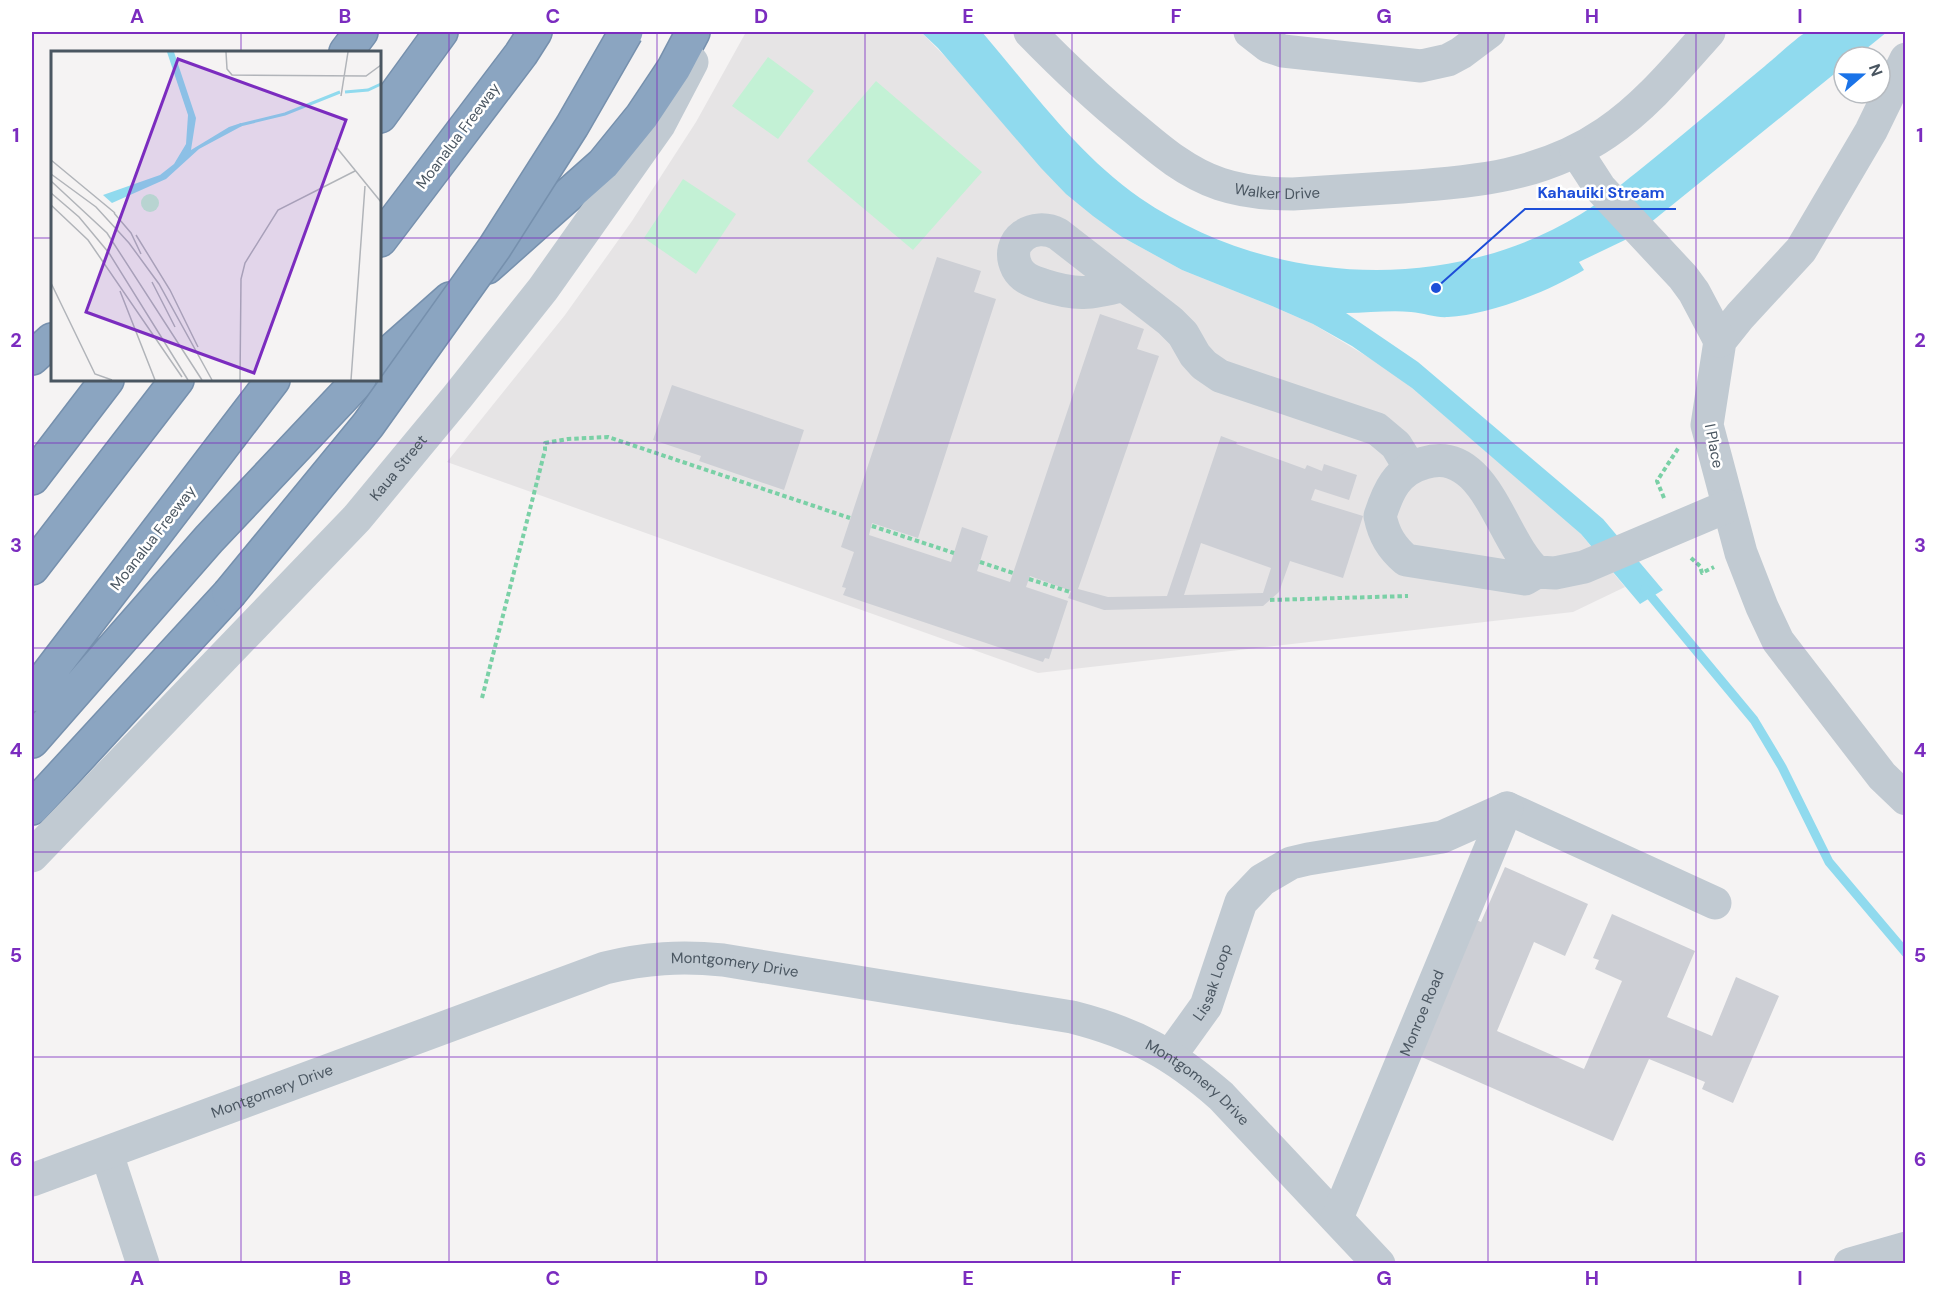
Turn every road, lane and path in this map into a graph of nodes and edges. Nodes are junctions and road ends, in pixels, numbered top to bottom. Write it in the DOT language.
graph roads {
  1 [pos="441,32"];
  2 [pos="535,32"];
  3 [pos="626,32"];
  4 [pos="693,32"];
  5 [pos="706,32"];
  6 [pos="1030,32"];
  7 [pos="1250,32"];
  8 [pos="1489,32"];
  9 [pos="1709,32"];
  10 [pos="1905,59"];
  11 [pos="381,115"];
  12 [pos="1576,151"];
  13 [pos="381,239"];
  14 [pos="1124,285"];
  15 [pos="51,341"];
  16 [pos="1720,341"];
  17 [pos="32,358"];
  18 [pos="381,360"];
  19 [pos="106,381"];
  20 [pos="176,381"];
  21 [pos="272,381"];
  22 [pos="358,381"];
  23 [pos="1707,425"];
  24 [pos="1410,468"];
  25 [pos="32,478"];
  26 [pos="1728,506"];
  27 [pos="850,518"];
  28 [pos="872,526"];
  29 [pos="1662,533"];
  30 [pos="1512,538"];
  31 [pos="954,553"];
  32 [pos="980,562"];
  33 [pos="32,568"];
  34 [pos="1537,572"];
  35 [pos="1013,573"];
  36 [pos="1487,573"];
  37 [pos="1029,579"];
  38 [pos="1070,592"];
  39 [pos="1270,600"];
  40 [pos="1283,600"];
  41 [pos="32,695"];
  42 [pos="482,698"];
  43 [pos="32,741"];
  44 [pos="1905,799"];
  45 [pos="32,808"];
  46 [pos="1507,808"];
  47 [pos="32,856"];
  48 [pos="1714,903"];
  49 [pos="1170,1056"];
  50 [pos="107,1154"];
  51 [pos="32,1180"];
  52 [pos="1337,1218"];
  53 [pos="1905,1248"];
  54 [pos="143,1263"];
  55 [pos="1379,1263"];
  56 [pos="1850,1263"];
  1 -- 11 [label="highway"];
  2 -- 13 [label="highway, Moanalua Freeway"];
  3 -- 45 [label="highway, bridge"];
  4 -- 18 [label="highway"];
  5 -- 47 [label="street, Kaua Street"];
  6 -- 12 [label="street, Walker Drive"];
  7 -- 8 [label="street"];
  9 -- 12 [label="street, Walker Drive"];
  10 -- 16 [label="street, I Place"];
  12 -- 16 [label="street"];
  14 -- 24 [label="street"];
  15 -- 17 [label="highway"];
  16 -- 23 [label="street, I Place"];
  19 -- 25 [label="highway"];
  20 -- 33 [label="highway"];
  21 -- 41 [label="highway, Moanalua Freeway"];
  22 -- 43 [label="highway"];
  23 -- 26 [label="street, I Place"];
  23 -- 29 [label="path"];
  24 -- 30 [label="street"];
  24 -- 36 [label="street"];
  26 -- 29 [label="street"];
  26 -- 44 [label="street, I Place"];
  27 -- 42 [label="path"];
  28 -- 31 [label="path"];
  29 -- 34 [label="street"];
  30 -- 34 [label="street"];
  30 -- 36 [label="street"];
  32 -- 35 [label="path"];
  34 -- 36 [label="street"];
  37 -- 38 [label="path"];
  39 -- 40 [label="path"];
  46 -- 48 [label="street"];
  46 -- 49 [label="street, Lissak Loop"];
  46 -- 52 [label="street, Monroe Road"];
  49 -- 50 [label="street, Montgomery Drive"];
  49 -- 52 [label="street, Montgomery Drive"];
  50 -- 51 [label="street, Montgomery Drive"];
  50 -- 54 [label="street"];
  52 -- 55 [label="street, Montgomery Drive"];
  53 -- 56 [label="street"];
}
